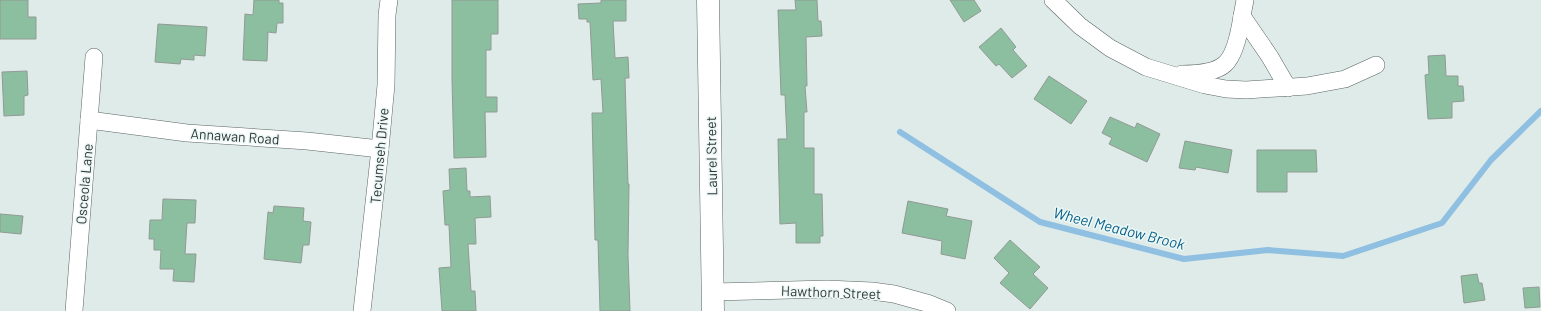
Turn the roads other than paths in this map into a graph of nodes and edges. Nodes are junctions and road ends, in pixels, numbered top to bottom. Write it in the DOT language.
graph roads {
  1 [pos="389,0"];
  2 [pos="708,0"];
  3 [pos="1054,0"];
  4 [pos="1243,8"];
  5 [pos="94,57"];
  6 [pos="1376,65"];
  7 [pos="1162,72"];
  8 [pos="1288,88"];
  9 [pos="89,120"];
  10 [pos="380,149"];
  11 [pos="713,302"];
  12 [pos="74,311"];
  13 [pos="362,311"];
  14 [pos="947,311"];
  1 -- 10 [label="street, Tecumseh Drive"];
  2 -- 11 [label="street, Laurel Street"];
  3 -- 7 [label="street"];
  4 -- 7 [label="street"];
  4 -- 8 [label="street"];
  5 -- 9 [label="street, Osceola Lane"];
  6 -- 8 [label="street"];
  7 -- 8 [label="street"];
  9 -- 10 [label="street, Annawan Road"];
  9 -- 12 [label="street, Osceola Lane"];
  10 -- 13 [label="street, Tecumseh Drive"];
  11 -- 14 [label="street, Hawthorn Street"];
}
